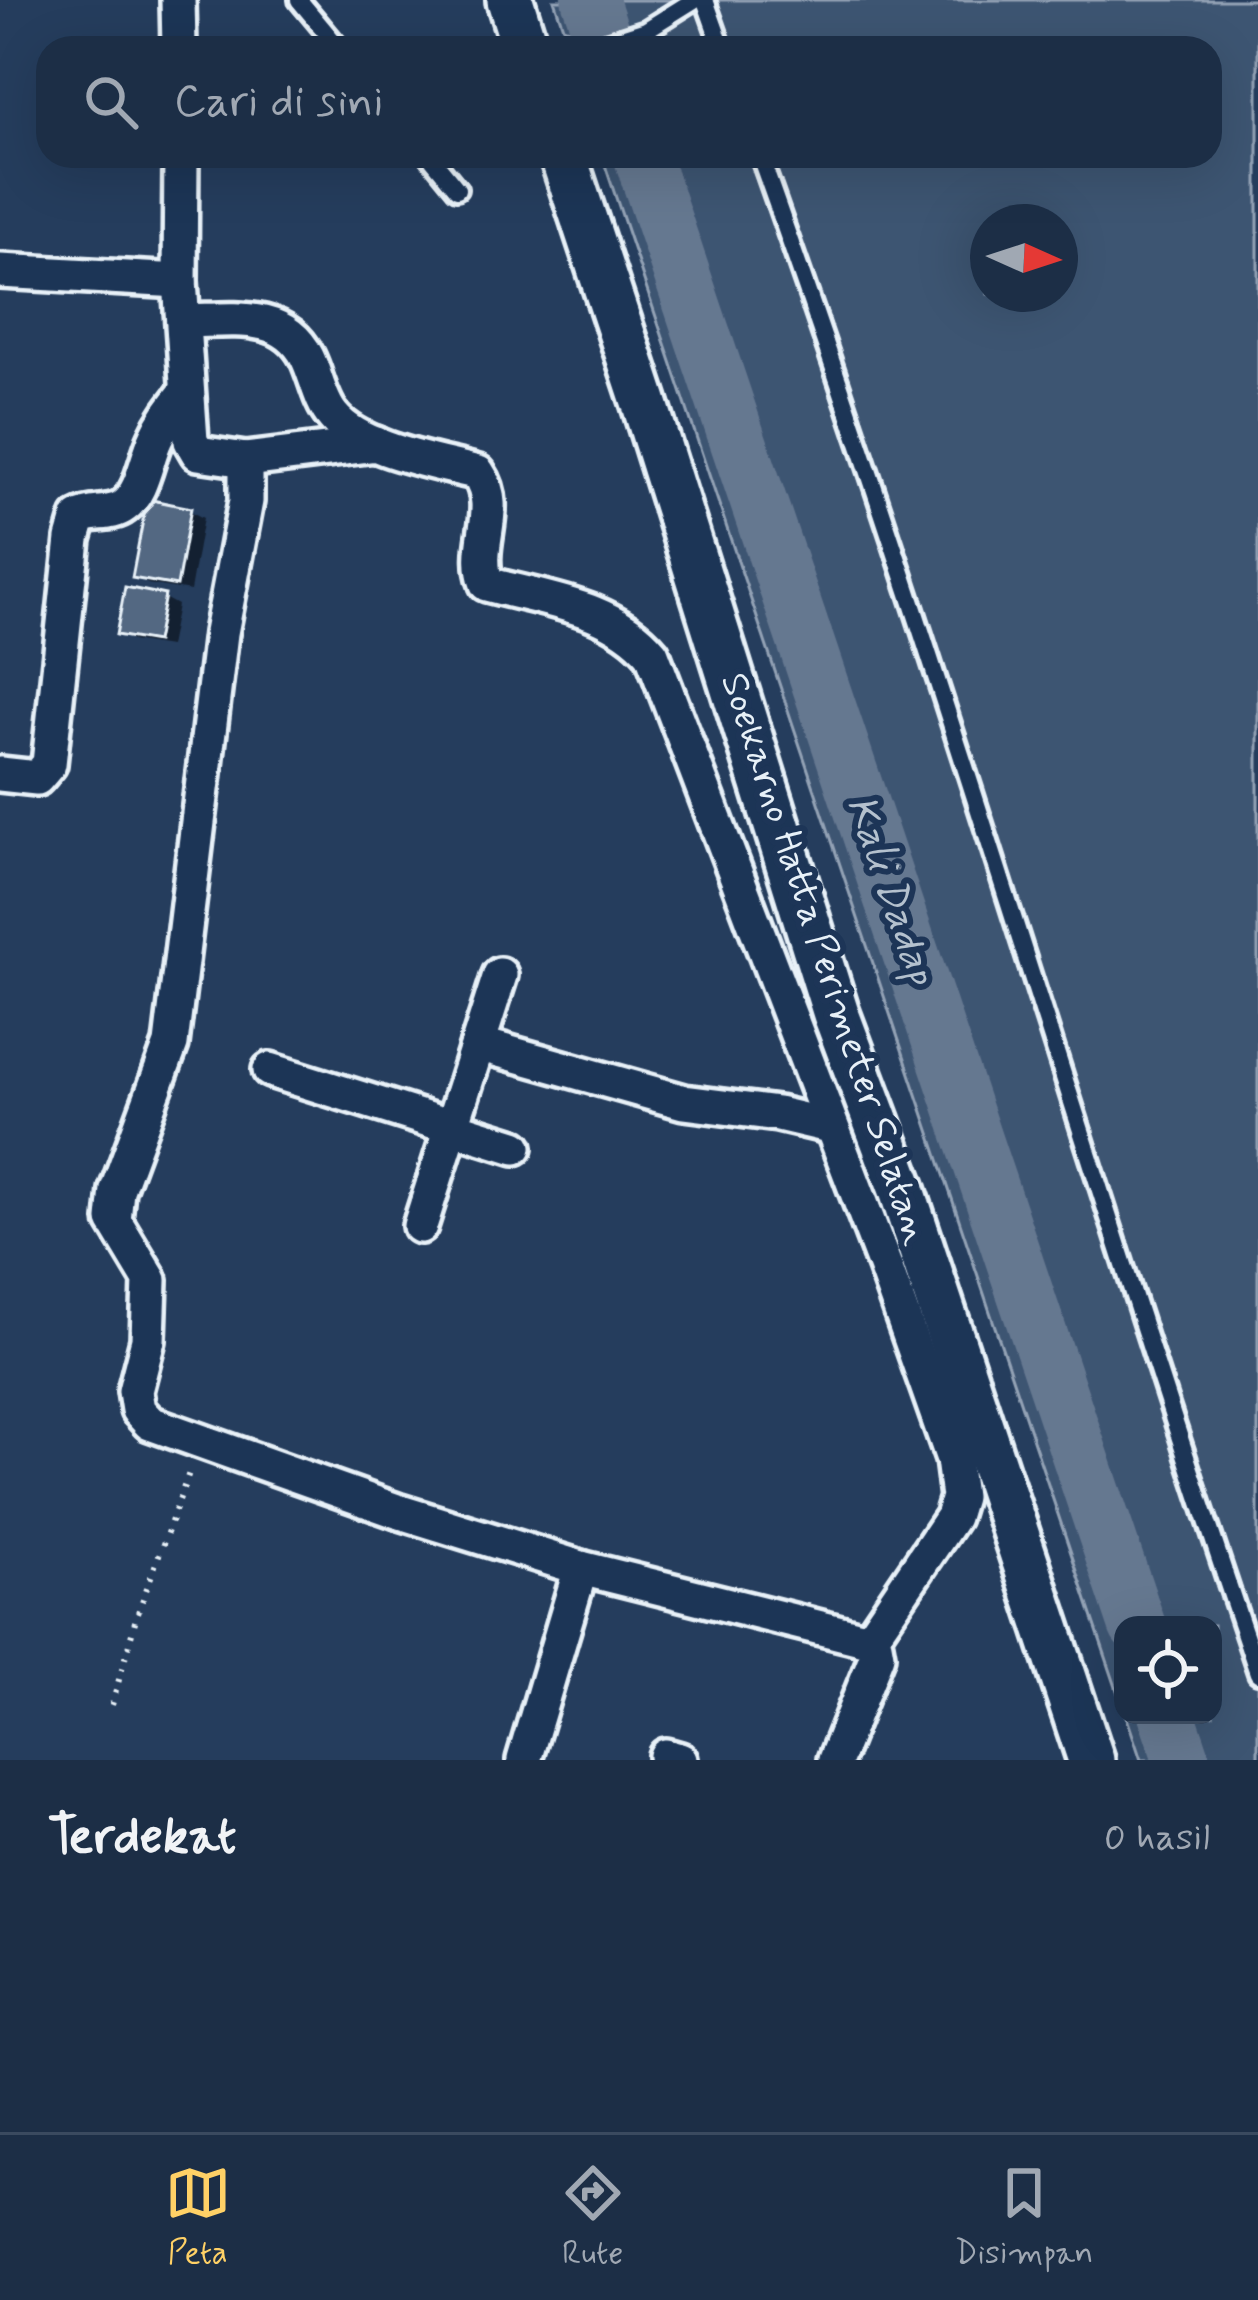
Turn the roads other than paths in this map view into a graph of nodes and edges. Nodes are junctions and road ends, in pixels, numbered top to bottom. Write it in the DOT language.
graph roads {
  1 [pos="178,0"];
  2 [pos="299,0"];
  3 [pos="509,0"];
  4 [pos="694,0"];
  5 [pos="705,0"];
  6 [pos="179,36"];
  7 [pos="329,36"];
  8 [pos="521,36"];
  9 [pos="629,36"];
  10 [pos="718,36"];
  11 [pos="181,168"];
  12 [pos="440,168"];
  13 [pos="566,168"];
  14 [pos="764,168"];
  15 [pos="458,189"];
  16 [pos="0,271"];
  17 [pos="180,281"];
  18 [pos="183,321"];
  19 [pos="187,391"];
  20 [pos="376,444"];
  21 [pos="246,460"];
  22 [pos="0,774"];
  23 [pos="500,975"];
  24 [pos="478,1044"];
  25 [pos="270,1070"];
  26 [pos="451,1126"];
  27 [pos="830,1126"];
  28 [pos="515,1147"];
  29 [pos="420,1226"];
  30 [pos="580,1568"];
  31 [pos="869,1640"];
  32 [pos="1258,1673"];
  33 [pos="524,1760"];
  34 [pos="835,1760"];
  35 [pos="1091,1760"];
  1 -- 6 [label="street"];
  2 -- 7 [label="lane"];
  3 -- 8 [label="main road"];
  4 -- 9 [label="lane"];
  5 -- 10 [label="lane"];
  11 -- 17 [label="street"];
  12 -- 15 [label="lane"];
  13 -- 35 [label="main road, Soekarno Hatta Perimeter Selatan"];
  14 -- 32 [label="lane"];
  16 -- 17 [label="street"];
  17 -- 18 [label="street"];
  18 -- 19 [label="street"];
  18 -- 20 [label="street"];
  19 -- 21 [label="street"];
  19 -- 22 [label="street"];
  20 -- 21 [label="street"];
  20 -- 27 [label="street"];
  21 -- 30 [label="street"];
  23 -- 24 [label="street"];
  24 -- 26 [label="street"];
  24 -- 27 [label="street"];
  25 -- 26 [label="street"];
  26 -- 28 [label="street"];
  26 -- 29 [label="street"];
  27 -- 31 [label="street"];
  30 -- 31 [label="street"];
  30 -- 33 [label="street"];
  31 -- 34 [label="street"];
}
